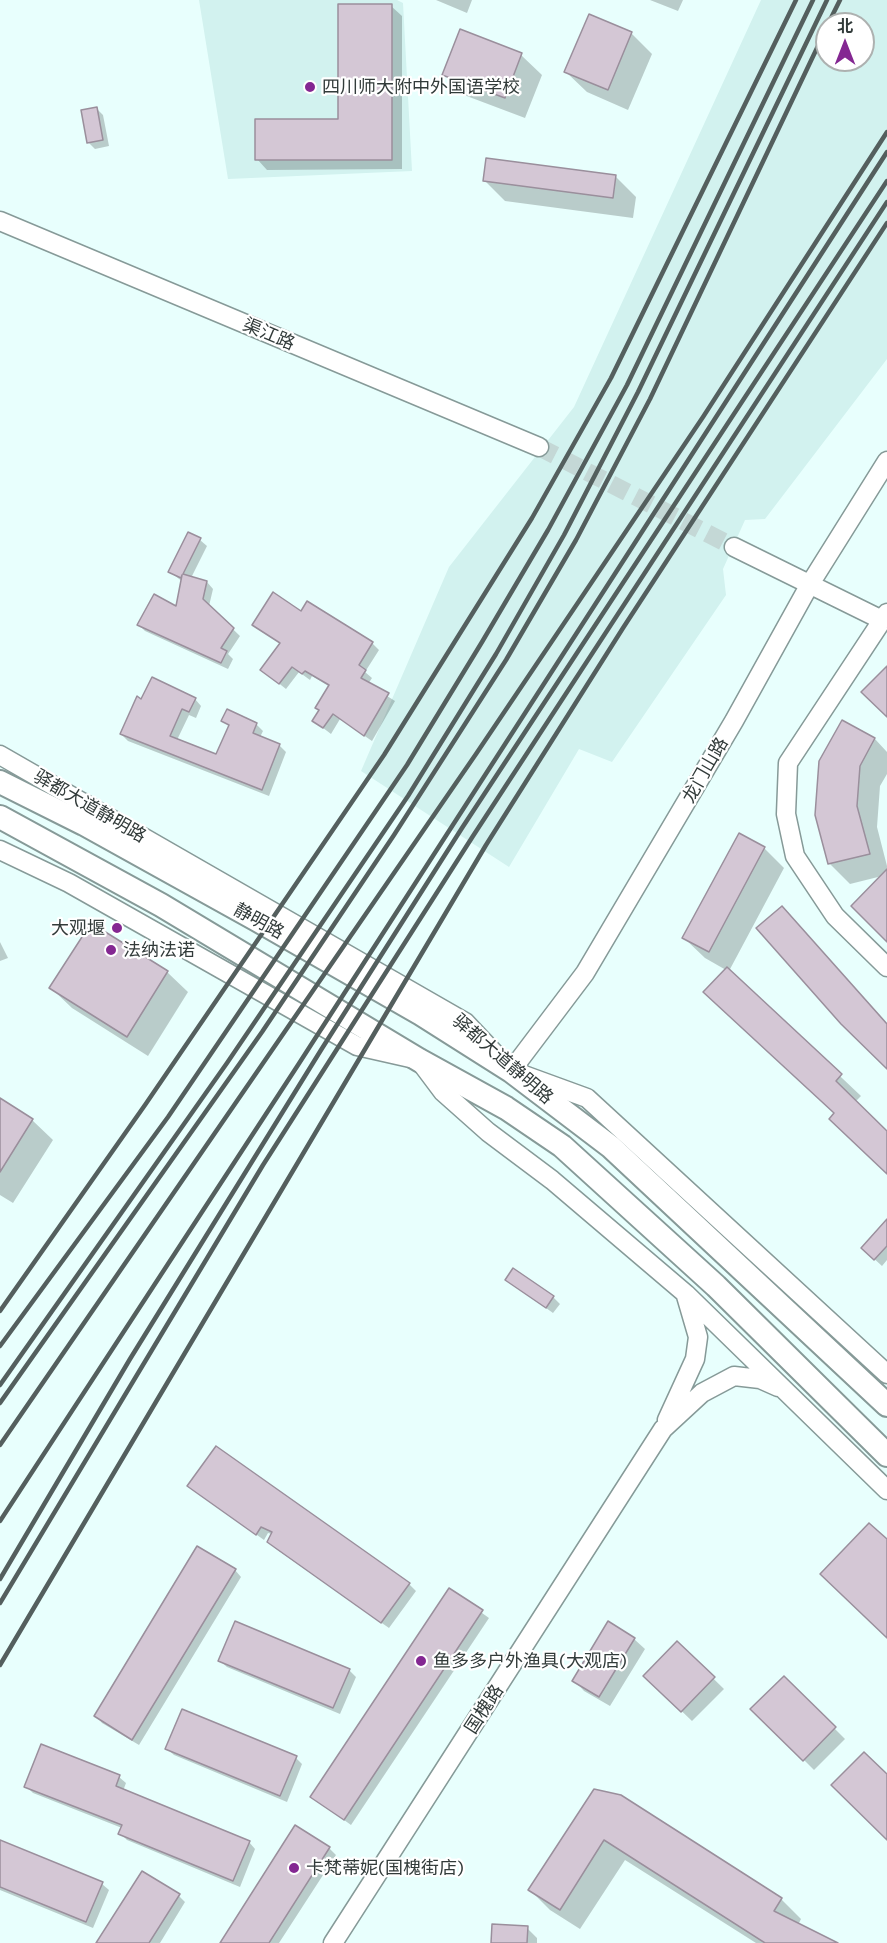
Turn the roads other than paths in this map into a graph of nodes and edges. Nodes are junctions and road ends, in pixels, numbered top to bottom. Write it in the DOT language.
graph roads {
  1 [pos="0,221"];
  2 [pos="539,447"];
  3 [pos="887,462"];
  4 [pos="734,547"];
  5 [pos="810,584"];
  6 [pos="885,616"];
  7 [pos="0,755"];
  8 [pos="0,782"];
  9 [pos="0,817"];
  10 [pos="0,850"];
  11 [pos="887,967"];
  12 [pos="419,1060"];
  13 [pos="511,1071"];
  14 [pos="686,1294"];
  15 [pos="887,1374"];
  16 [pos="788,1392"];
  17 [pos="887,1405"];
  18 [pos="663,1429"];
  19 [pos="887,1455"];
  20 [pos="887,1490"];
  21 [pos="333,1943"];
  1 -- 2 [label="street, 渠江路"];
  3 -- 5 [label="street, 龙门山路"];
  4 -- 5 [label="street"];
  5 -- 6 [label="street"];
  5 -- 13 [label="street, 龙门山路"];
  6 -- 11 [label="street"];
  7 -- 13 [label="street, 驿都大道静明路"];
  8 -- 13 [label="main road, 静明路"];
  9 -- 12 [label="main road, 静明路"];
  10 -- 12 [label="street, 驿都大道静明路"];
  12 -- 14 [label="street"];
  12 -- 19 [label="main road, 驿都大道静明路"];
  13 -- 15 [label="street"];
  13 -- 17 [label="main road, 驿都大道静明路"];
  14 -- 16 [label="street"];
  14 -- 18 [label="street"];
  16 -- 18 [label="street, 国槐路"];
  16 -- 20 [label="street"];
  18 -- 21 [label="street, 国槐路"];
}
